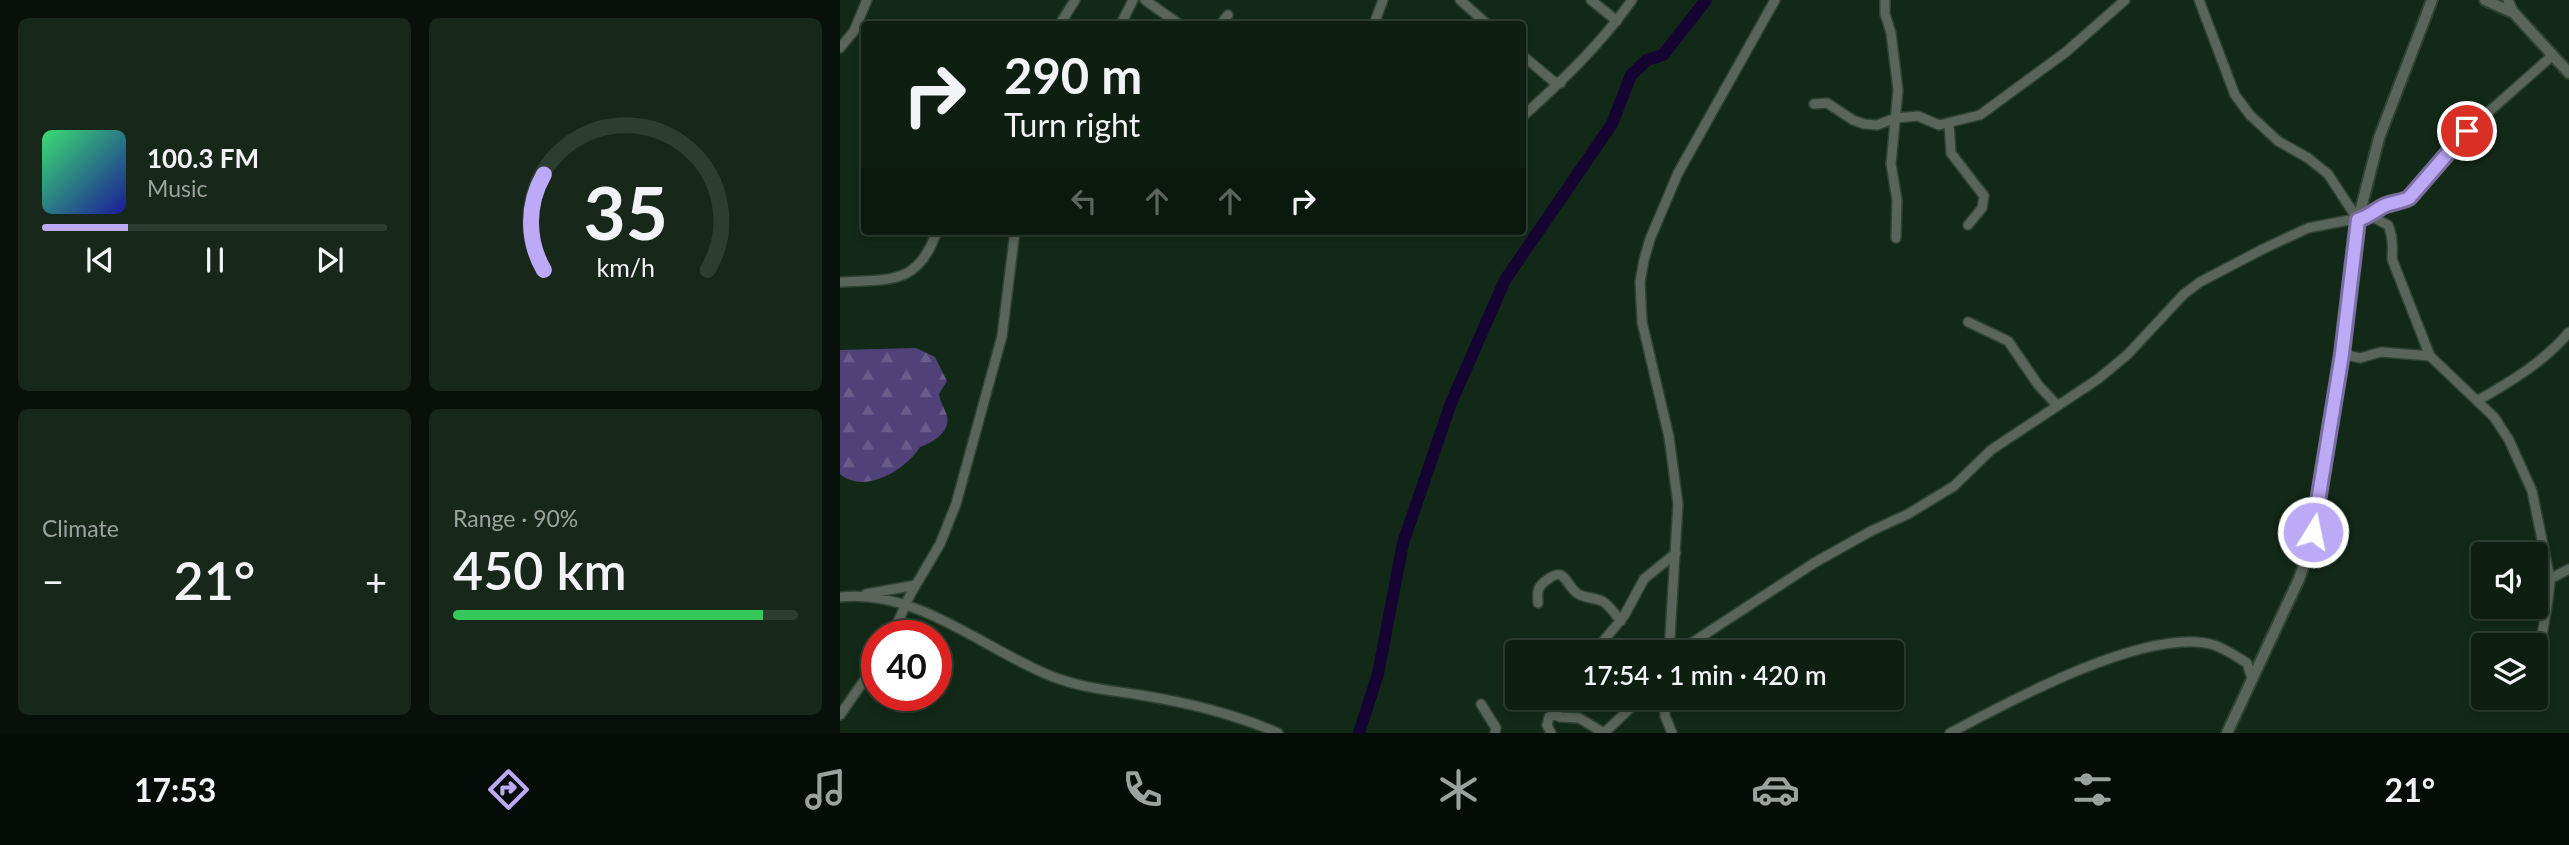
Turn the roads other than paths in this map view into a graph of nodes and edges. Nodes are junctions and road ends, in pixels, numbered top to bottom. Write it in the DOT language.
graph roads {
  1 [pos="867,0"];
  2 [pos="1075,0"];
  3 [pos="1133,0"];
  4 [pos="1145,0"];
  5 [pos="1383,0"];
  6 [pos="1460,0"];
  7 [pos="1591,0"];
  8 [pos="1632,0"];
  9 [pos="1775,0"];
  10 [pos="1885,0"];
  11 [pos="2126,0"];
  12 [pos="2199,0"];
  13 [pos="2432,0"];
  14 [pos="2485,0"];
  15 [pos="2508,0"];
  16 [pos="2514,13"];
  17 [pos="1228,15"];
  18 [pos="1617,20"];
  19 [pos="1062,21"];
  20 [pos="1122,21"];
  21 [pos="1175,21"];
  22 [pos="1223,21"];
  23 [pos="1375,21"];
  24 [pos="1484,21"];
  25 [pos="840,48"];
  26 [pos="2553,55"];
  27 [pos="1526,58"];
  28 [pos="2569,73"];
  29 [pos="1561,83"];
  30 [pos="1814,104"];
  31 [pos="1526,114"];
  32 [pos="1896,118"];
  33 [pos="1949,123"];
  34 [pos="2370,216"];
  35 [pos="2358,220"];
  36 [pos="1968,225"];
  37 [pos="936,235"];
  38 [pos="1015,235"];
  39 [pos="1896,237"];
  40 [pos="840,282"];
  41 [pos="1968,322"];
  42 [pos="2569,332"];
  43 [pos="2342,354"];
  44 [pos="2430,356"];
  45 [pos="2477,401"];
  46 [pos="2057,405"];
  47 [pos="1676,553"];
  48 [pos="2569,569"];
  49 [pos="2550,579"];
  50 [pos="916,584"];
  51 [pos="860,595"];
  52 [pos="840,597"];
  53 [pos="1538,603"];
  54 [pos="905,606"];
  55 [pos="899,620"];
  56 [pos="1621,621"];
  57 [pos="2542,633"];
  58 [pos="1604,640"];
  59 [pos="1670,640"];
  60 [pos="1696,640"];
  61 [pos="2252,679"];
  62 [pos="861,685"];
  63 [pos="1481,704"];
  64 [pos="1628,710"];
  65 [pos="1665,710"];
  66 [pos="840,715"];
  67 [pos="1260,730"];
  68 [pos="1278,733"];
  69 [pos="1495,733"];
  70 [pos="1551,733"];
  71 [pos="1604,733"];
  72 [pos="1672,733"];
  73 [pos="1950,733"];
  74 [pos="2227,733"];
  1 -- 25 [label="street"];
  2 -- 19 [label="street"];
  3 -- 20 [label="street"];
  4 -- 21 [label="street"];
  5 -- 23 [label="street"];
  6 -- 24 [label="street"];
  7 -- 18 [label="street"];
  8 -- 18 [label="street"];
  9 -- 47 [label="street"];
  10 -- 32 [label="street"];
  11 -- 33 [label="street"];
  12 -- 35 [label="street"];
  13 -- 35 [label="street"];
  14 -- 16 [label="street"];
  15 -- 16 [label="street"];
  16 -- 26 [label="street"];
  17 -- 22 [label="street"];
  18 -- 29 [label="street"];
  26 -- 28 [label="street"];
  26 -- 34 [label="street"];
  27 -- 29 [label="street"];
  29 -- 31 [label="street"];
  30 -- 32 [label="street"];
  32 -- 33 [label="street"];
  32 -- 39 [label="street"];
  33 -- 36 [label="street"];
  34 -- 35 [label="street"];
  34 -- 44 [label="street"];
  35 -- 43 [label="street"];
  35 -- 46 [label="street"];
  37 -- 40 [label="street"];
  38 -- 50 [label="street"];
  41 -- 46 [label="street"];
  42 -- 45 [label="street"];
  43 -- 44 [label="street"];
  43 -- 61 [label="street"];
  44 -- 45 [label="street"];
  45 -- 49 [label="street"];
  46 -- 60 [label="street"];
  47 -- 56 [label="street"];
  47 -- 59 [label="street"];
  48 -- 49 [label="street"];
  49 -- 57 [label="street"];
  50 -- 51 [label="street"];
  50 -- 54 [label="street"];
  51 -- 52 [label="street"];
  51 -- 54 [label="street"];
  53 -- 56 [label="street"];
  54 -- 55 [label="street"];
  54 -- 67 [label="street"];
  56 -- 58 [label="street"];
  61 -- 73 [label="street"];
  61 -- 74 [label="street"];
  62 -- 66 [label="street"];
  63 -- 69 [label="street"];
  64 -- 71 [label="street"];
  65 -- 72 [label="street"];
  67 -- 68 [label="street"];
  70 -- 71 [label="street"];
}
